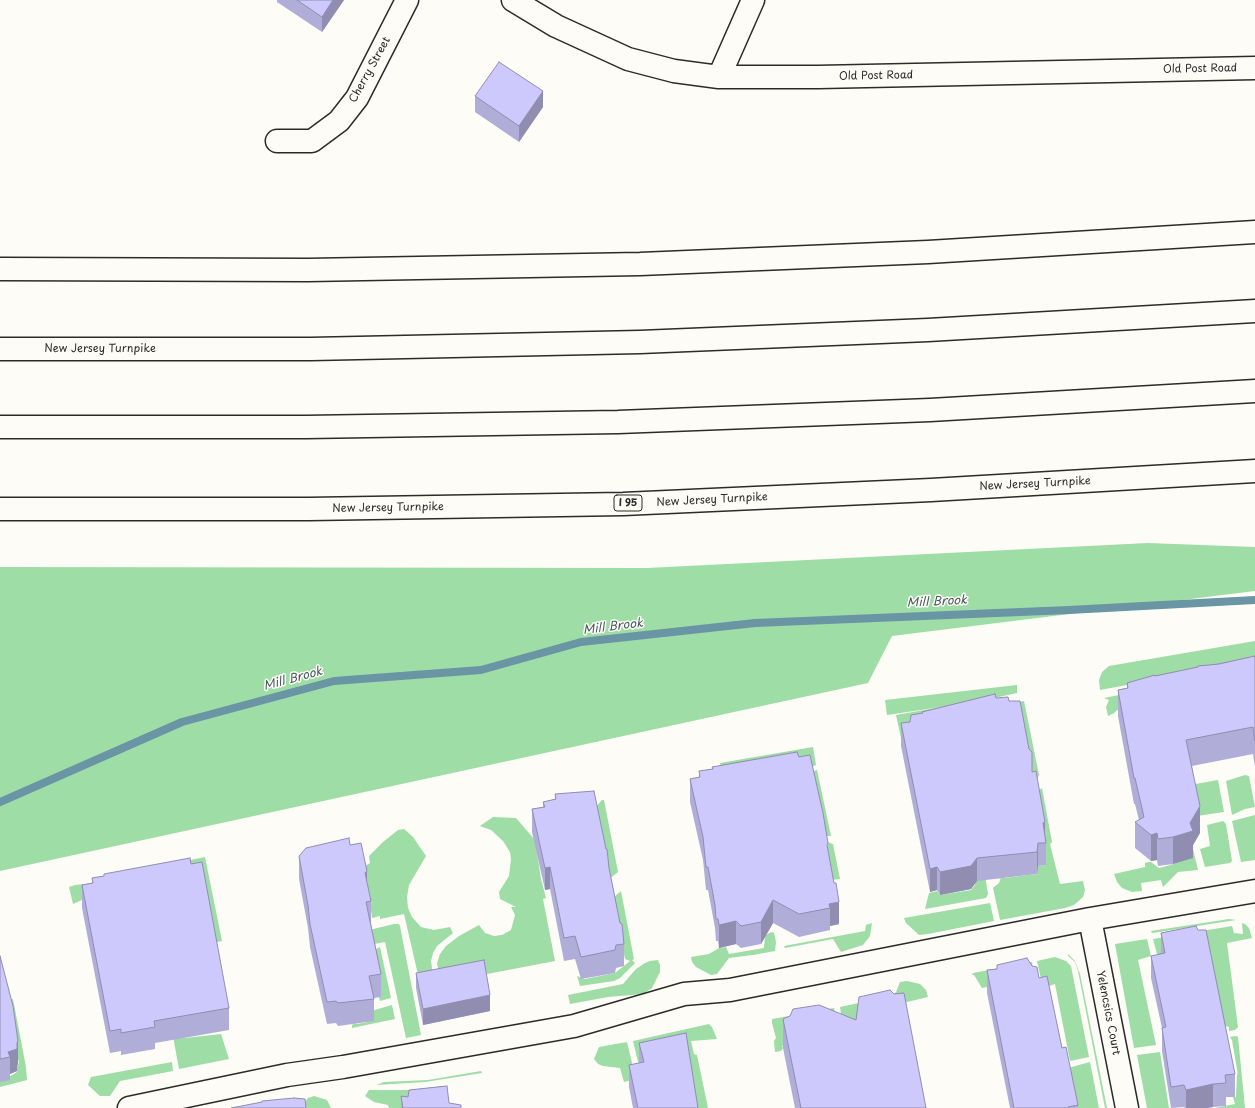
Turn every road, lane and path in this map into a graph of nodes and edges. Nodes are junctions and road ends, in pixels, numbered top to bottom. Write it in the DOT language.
graph roads {
  1 [pos="407,0"];
  2 [pos="513,0"];
  3 [pos="753,0"];
  4 [pos="1255,68"];
  5 [pos="719,77"];
  6 [pos="277,141"];
  7 [pos="1255,232"];
  8 [pos="0,268"];
  9 [pos="1255,311"];
  10 [pos="0,349"];
  11 [pos="1255,391"];
  12 [pos="0,428"];
  13 [pos="1255,471"];
  14 [pos="0,509"];
  15 [pos="1255,891"];
  16 [pos="1090,919"];
  17 [pos="129,1108"];
  18 [pos="1127,1108"];
  1 -- 6 [label="main road, Cherry Street"];
  2 -- 5 [label="main road, Old Post Road"];
  3 -- 5 [label="main road"];
  4 -- 5 [label="main road, Old Post Road"];
  7 -- 8 [label="main road"];
  9 -- 10 [label="main road, New Jersey Turnpike"];
  11 -- 12 [label="main road"];
  13 -- 14 [label="main road, New Jersey Turnpike / I 95"];
  15 -- 16 [label="main road"];
  16 -- 17 [label="main road"];
  16 -- 18 [label="main road, Yelencsics Court"];
}
